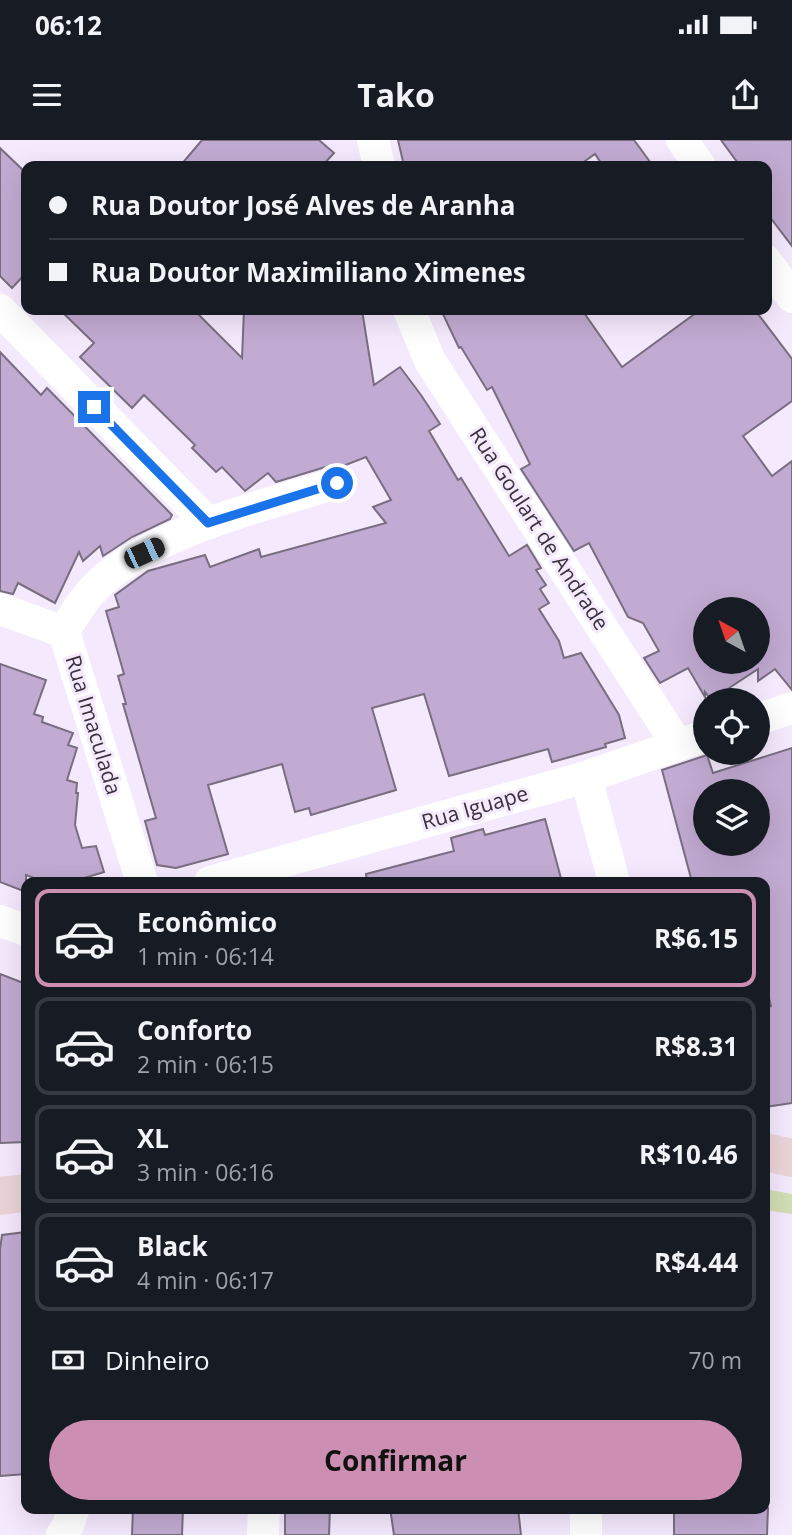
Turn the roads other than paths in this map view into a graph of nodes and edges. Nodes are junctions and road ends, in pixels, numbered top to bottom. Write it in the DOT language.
graph roads {
  1 [pos="373,140"];
  2 [pos="682,140"];
  3 [pos="378,161"];
  4 [pos="697,161"];
  5 [pos="772,269"];
  6 [pos="792,297"];
  7 [pos="0,310"];
  8 [pos="411,315"];
  9 [pos="337,483"];
  10 [pos="208,523"];
  11 [pos="0,610"];
  12 [pos="64,632"];
  13 [pos="792,708"];
  14 [pos="770,715"];
  15 [pos="691,740"];
  16 [pos="586,777"];
  17 [pos="140,877"];
  18 [pos="247,877"];
  19 [pos="613,877"];
  20 [pos="0,921"];
  21 [pos="21,928"];
  22 [pos="770,1154"];
  23 [pos="792,1158"];
  24 [pos="21,1194"];
  25 [pos="0,1196"];
  26 [pos="72,1514"];
  27 [pos="264,1514"];
  28 [pos="586,1514"];
  29 [pos="62,1535"];
  30 [pos="263,1535"];
  31 [pos="586,1535"];
  1 -- 3 [label="street"];
  2 -- 4 [label="street"];
  5 -- 6 [label="street"];
  7 -- 10 [label="street"];
  8 -- 15 [label="street, Rua Goulart de Andrade"];
  9 -- 10 [label="street"];
  10 -- 12 [label="street"];
  11 -- 12 [label="street, Rua Imaculada"];
  12 -- 17 [label="street, Rua Imaculada"];
  13 -- 14 [label="street"];
  15 -- 16 [label="street, Rua Iguape"];
  16 -- 18 [label="street, Rua Iguape"];
  16 -- 19 [label="street"];
  20 -- 21 [label="street"];
  22 -- 23 [label="main road"];
  24 -- 25 [label="main road"];
  26 -- 29 [label="street"];
  27 -- 30 [label="street"];
  28 -- 31 [label="street"];
}
